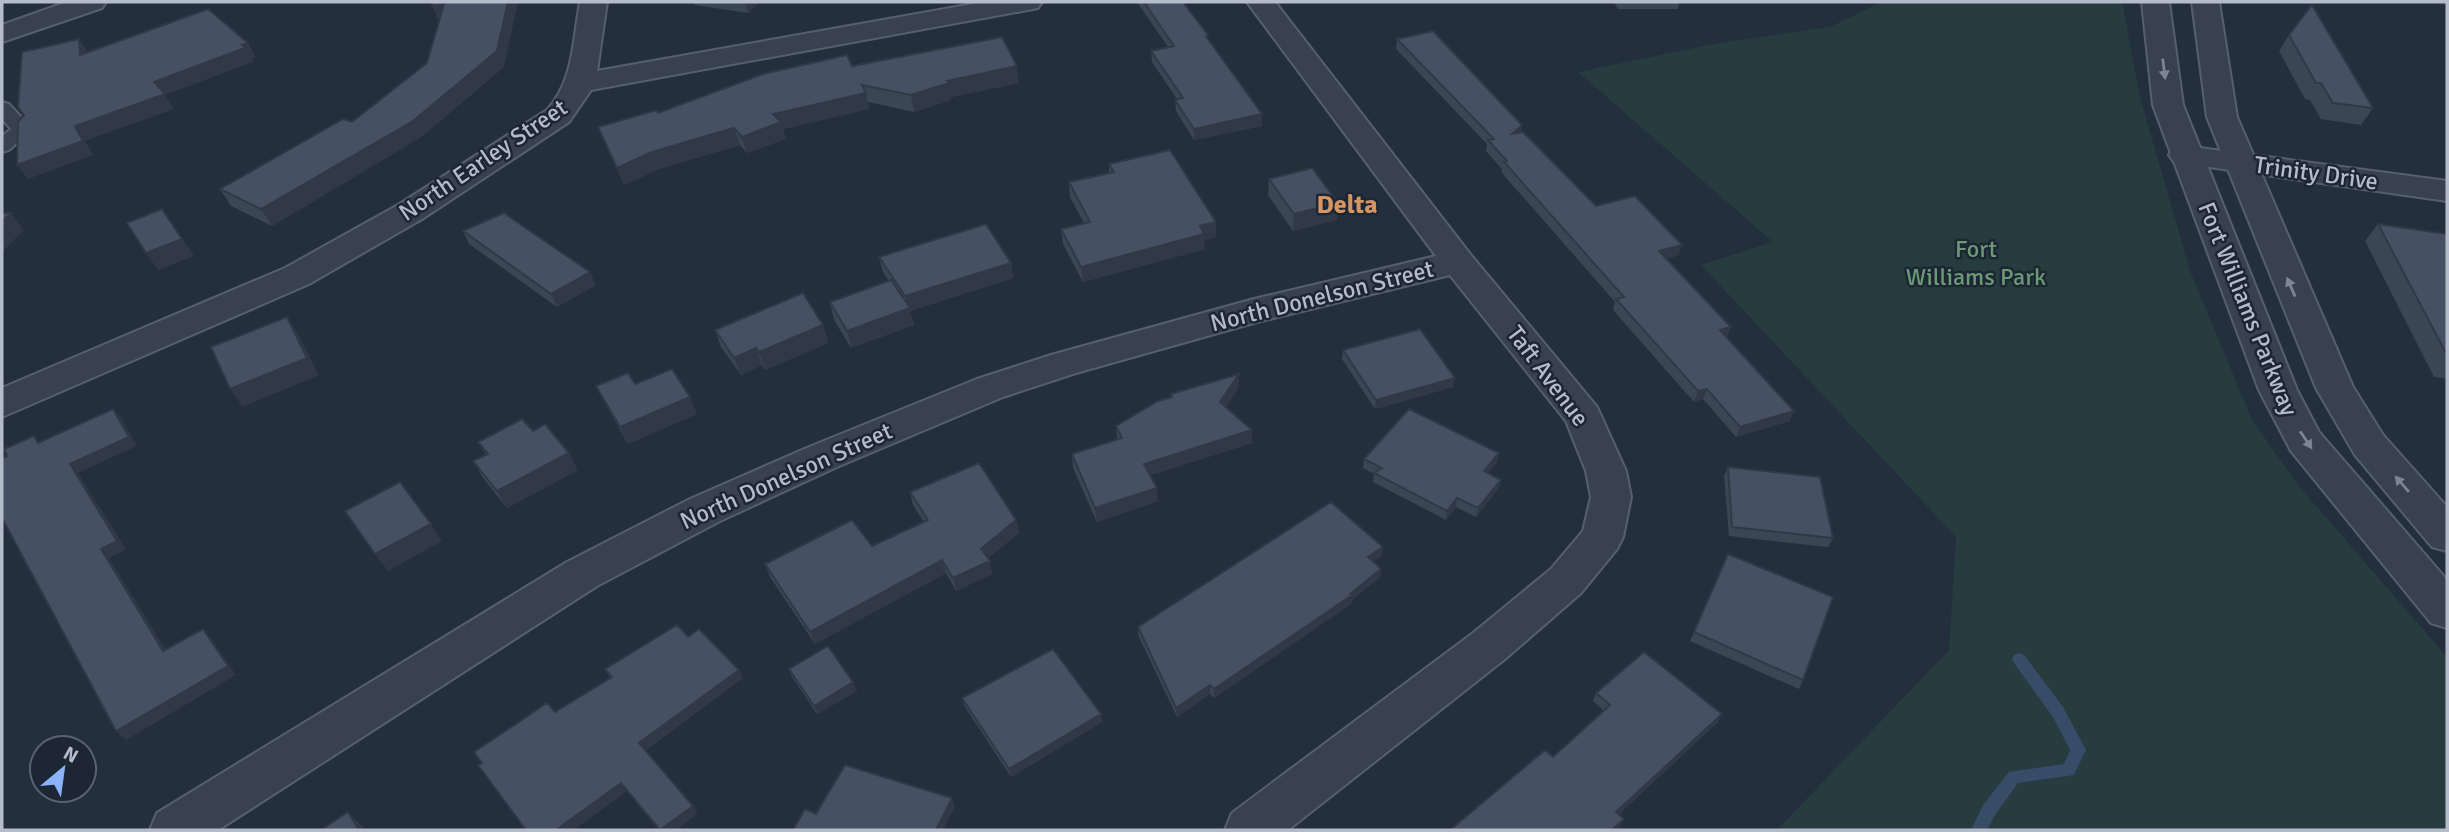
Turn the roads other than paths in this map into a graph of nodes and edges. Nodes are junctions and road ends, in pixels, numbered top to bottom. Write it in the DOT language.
graph roads {
  1 [pos="92,2"];
  2 [pos="593,2"];
  3 [pos="1028,2"];
  4 [pos="1261,2"];
  5 [pos="2155,2"];
  6 [pos="2205,2"];
  7 [pos="2,34"];
  8 [pos="580,83"];
  9 [pos="2,108"];
  10 [pos="2,146"];
  11 [pos="2185,155"];
  12 [pos="2238,162"];
  13 [pos="2447,191"];
  14 [pos="1458,262"];
  15 [pos="2,403"];
  16 [pos="2447,535"];
  17 [pos="2447,610"];
  18 [pos="176,830"];
  19 [pos="1250,830"];
  1 -- 7 [label="street"];
  2 -- 8 [label="street"];
  3 -- 8 [label="street, North Earley Street"];
  4 -- 14 [label="street, Taft Avenue"];
  5 -- 11 [label="street, Fort Williams Parkway, one-way"];
  6 -- 12 [label="street, Fort Williams Parkway"];
  8 -- 15 [label="street, North Earley Street"];
  9 -- 10 [label="lane"];
  11 -- 12 [label="street, Trinity Drive"];
  11 -- 17 [label="street, Fort Williams Parkway, one-way"];
  12 -- 13 [label="street, Trinity Drive"];
  16 -- 12 [label="street, Fort Williams Parkway, one-way"];
  14 -- 18 [label="street, North Donelson Street"];
  14 -- 19 [label="street, Taft Avenue"];
}
